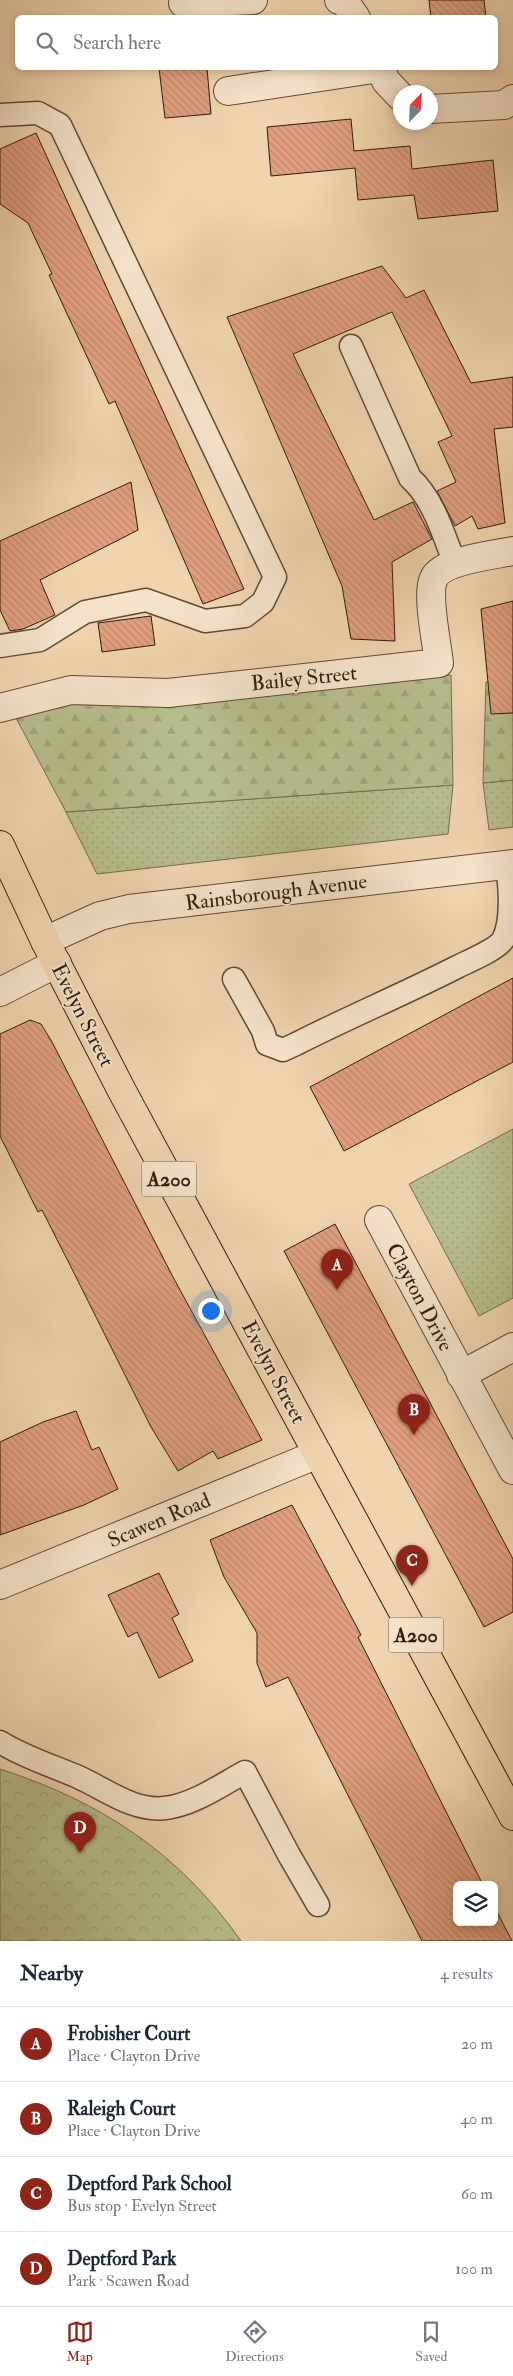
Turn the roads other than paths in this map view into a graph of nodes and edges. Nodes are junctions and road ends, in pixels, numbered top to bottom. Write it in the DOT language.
graph roads {
  1 [pos="253,0"];
  2 [pos="339,0"];
  3 [pos="183,3"];
  4 [pos="354,15"];
  5 [pos="367,70"];
  6 [pos="381,70"];
  7 [pos="393,88"];
  8 [pos="228,92"];
  9 [pos="513,99"];
  10 [pos="438,109"];
  11 [pos="0,115"];
  12 [pos="351,346"];
  13 [pos="513,551"];
  14 [pos="454,564"];
  15 [pos="0,646"];
  16 [pos="3,707"];
  17 [pos="0,845"];
  18 [pos="510,865"];
  19 [pos="51,952"];
  20 [pos="234,979"];
  21 [pos="0,992"];
  22 [pos="379,1220"];
  23 [pos="513,1347"];
  24 [pos="461,1375"];
  25 [pos="318,1454"];
  26 [pos="513,1470"];
  27 [pos="0,1586"];
  28 [pos="0,1742"];
  29 [pos="513,1816"];
  30 [pos="318,1904"];
  1 -- 3 [label="street"];
  2 -- 4 [label="street"];
  5 -- 8 [label="street"];
  6 -- 7 [label="street"];
  9 -- 10 [label="street"];
  11 -- 15 [label="lane"];
  12 -- 14 [label="lane"];
  13 -- 14 [label="street, Bailey Street"];
  14 -- 16 [label="street, Bailey Street"];
  17 -- 19 [label="main road, Evelyn Street / A200"];
  18 -- 19 [label="street, Rainsborough Avenue"];
  18 -- 20 [label="lane"];
  19 -- 21 [label="street, Rainsborough Avenue"];
  19 -- 25 [label="main road, Evelyn Street / A200"];
  22 -- 24 [label="street, Clayton Drive"];
  23 -- 24 [label="street, Clayton Drive"];
  24 -- 26 [label="street, Clayton Drive"];
  25 -- 27 [label="street, Scawen Road"];
  25 -- 29 [label="main road, Evelyn Street / A200"];
  28 -- 30 [label="lane"];
}
